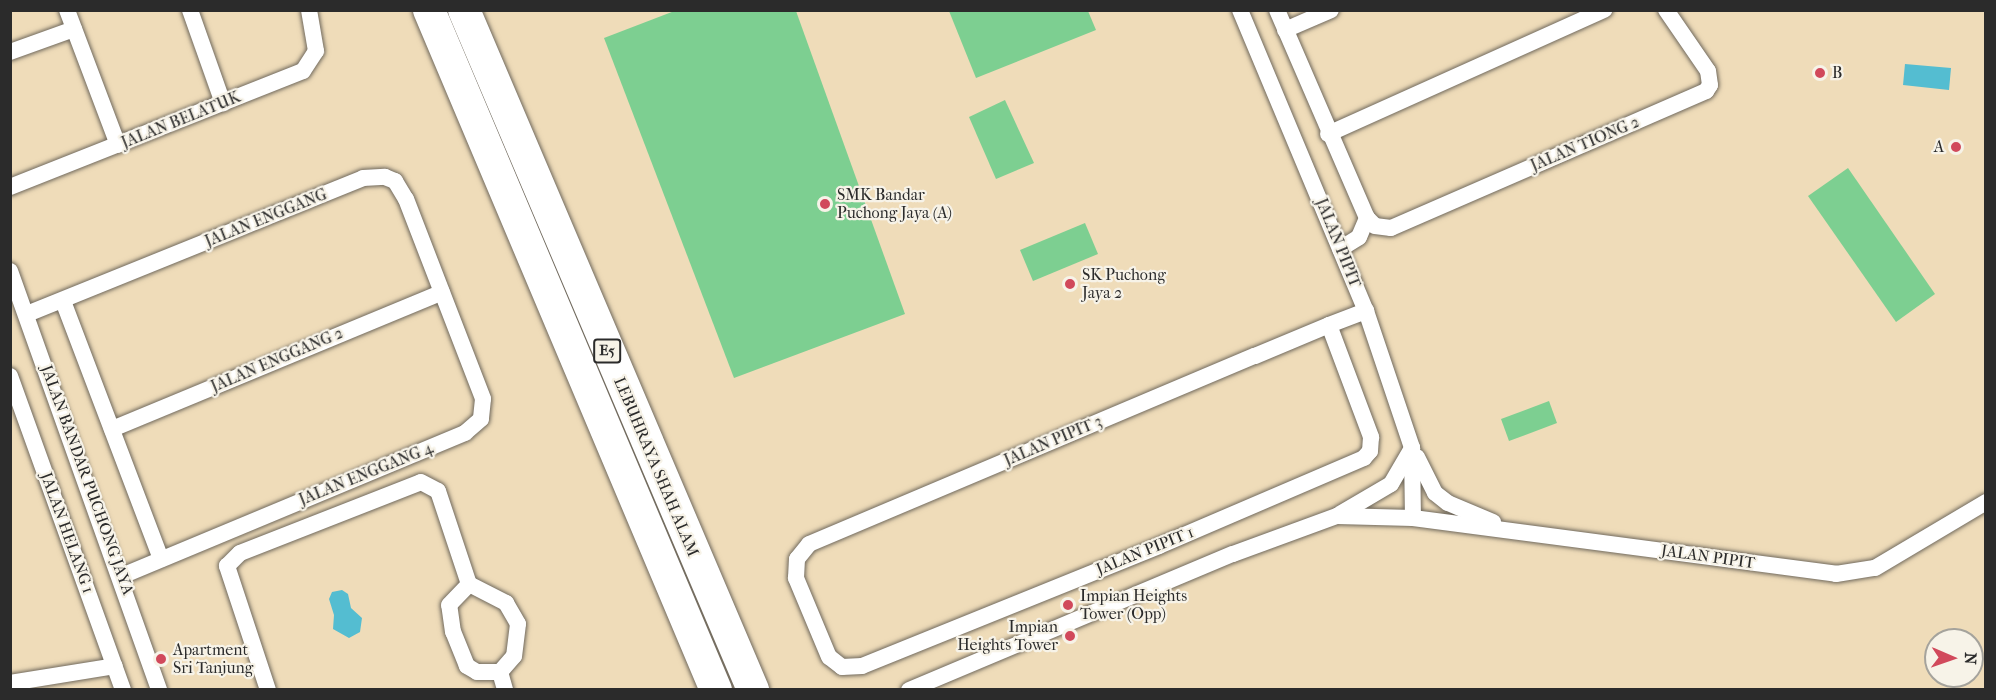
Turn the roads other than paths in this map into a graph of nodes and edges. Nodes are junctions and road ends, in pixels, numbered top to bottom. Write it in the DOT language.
graph roads {
  1 [pos="67,10"];
  2 [pos="190,10"];
  3 [pos="429,10"];
  4 [pos="464,10"];
  5 [pos="1240,10"];
  6 [pos="1277,10"];
  7 [pos="1331,10"];
  8 [pos="1604,10"];
  9 [pos="1666,10"];
  10 [pos="312,17"];
  11 [pos="74,29"];
  12 [pos="1285,30"];
  13 [pos="10,52"];
  14 [pos="224,103"];
  15 [pos="1328,134"];
  16 [pos="117,145"];
  17 [pos="10,187"];
  18 [pos="1371,222"];
  19 [pos="1341,249"];
  20 [pos="10,271"];
  21 [pos="442,292"];
  22 [pos="63,301"];
  23 [pos="1366,311"];
  24 [pos="27,314"];
  25 [pos="1329,325"];
  26 [pos="10,376"];
  27 [pos="112,429"];
  28 [pos="1412,448"];
  29 [pos="1986,502"];
  30 [pos="1337,516"];
  31 [pos="1413,518"];
  32 [pos="1514,531"];
  33 [pos="161,559"];
  34 [pos="122,576"];
  35 [pos="469,584"];
  36 [pos="809,610"];
  37 [pos="115,666"];
  38 [pos="500,672"];
  39 [pos="10,683"];
  40 [pos="123,690"];
  41 [pos="159,690"];
  42 [pos="268,690"];
  43 [pos="506,690"];
  44 [pos="716,690"];
  45 [pos="753,690"];
  46 [pos="909,690"];
  1 -- 11 [label="street"];
  2 -- 14 [label="street"];
  3 -- 44 [label="highway, LEBUHRAYA SHAH ALAM / E5"];
  4 -- 45 [label="highway, LEBUHRAYA SHAH ALAM / E5"];
  5 -- 19 [label="street, JALAN PIPIT"];
  6 -- 12 [label="street"];
  7 -- 12 [label="street"];
  8 -- 15 [label="street"];
  9 -- 18 [label="street, JALAN TIONG 2"];
  10 -- 14 [label="street, JALAN BELATUK"];
  11 -- 13 [label="street"];
  11 -- 16 [label="street"];
  12 -- 15 [label="street"];
  14 -- 16 [label="street, JALAN BELATUK"];
  15 -- 18 [label="street"];
  16 -- 17 [label="street, JALAN BELATUK"];
  18 -- 19 [label="street"];
  19 -- 23 [label="street, JALAN PIPIT"];
  20 -- 24 [label="street, JALAN BANDAR PUCHONG JAYA"];
  21 -- 22 [label="street, JALAN ENGGANG"];
  21 -- 27 [label="street, JALAN ENGGANG 2"];
  21 -- 33 [label="street, JALAN ENGGANG 4"];
  22 -- 24 [label="street, JALAN ENGGANG"];
  22 -- 27 [label="street"];
  23 -- 25 [label="street, JALAN PIPIT 3"];
  23 -- 28 [label="street, JALAN PIPIT"];
  24 -- 34 [label="street, JALAN BANDAR PUCHONG JAYA"];
  25 -- 36 [label="street, JALAN PIPIT 3"];
  25 -- 36 [label="street, JALAN PIPIT 1"];
  26 -- 37 [label="street, JALAN HELANG 1"];
  27 -- 33 [label="street"];
  28 -- 30 [label="street"];
  28 -- 31 [label="street, JALAN PIPIT"];
  28 -- 32 [label="street"];
  29 -- 32 [label="street, JALAN PIPIT"];
  30 -- 31 [label="street, JALAN PIPIT"];
  30 -- 46 [label="street, JALAN PIPIT"];
  31 -- 32 [label="street, JALAN PIPIT"];
  33 -- 34 [label="street, JALAN ENGGANG 4"];
  34 -- 41 [label="street, JALAN BANDAR PUCHONG JAYA"];
  35 -- 38 [label="street"];
  35 -- 38 [label="street"];
  35 -- 42 [label="street"];
  37 -- 39 [label="street"];
  37 -- 40 [label="street, JALAN HELANG 1"];
  38 -- 43 [label="street"];
}
